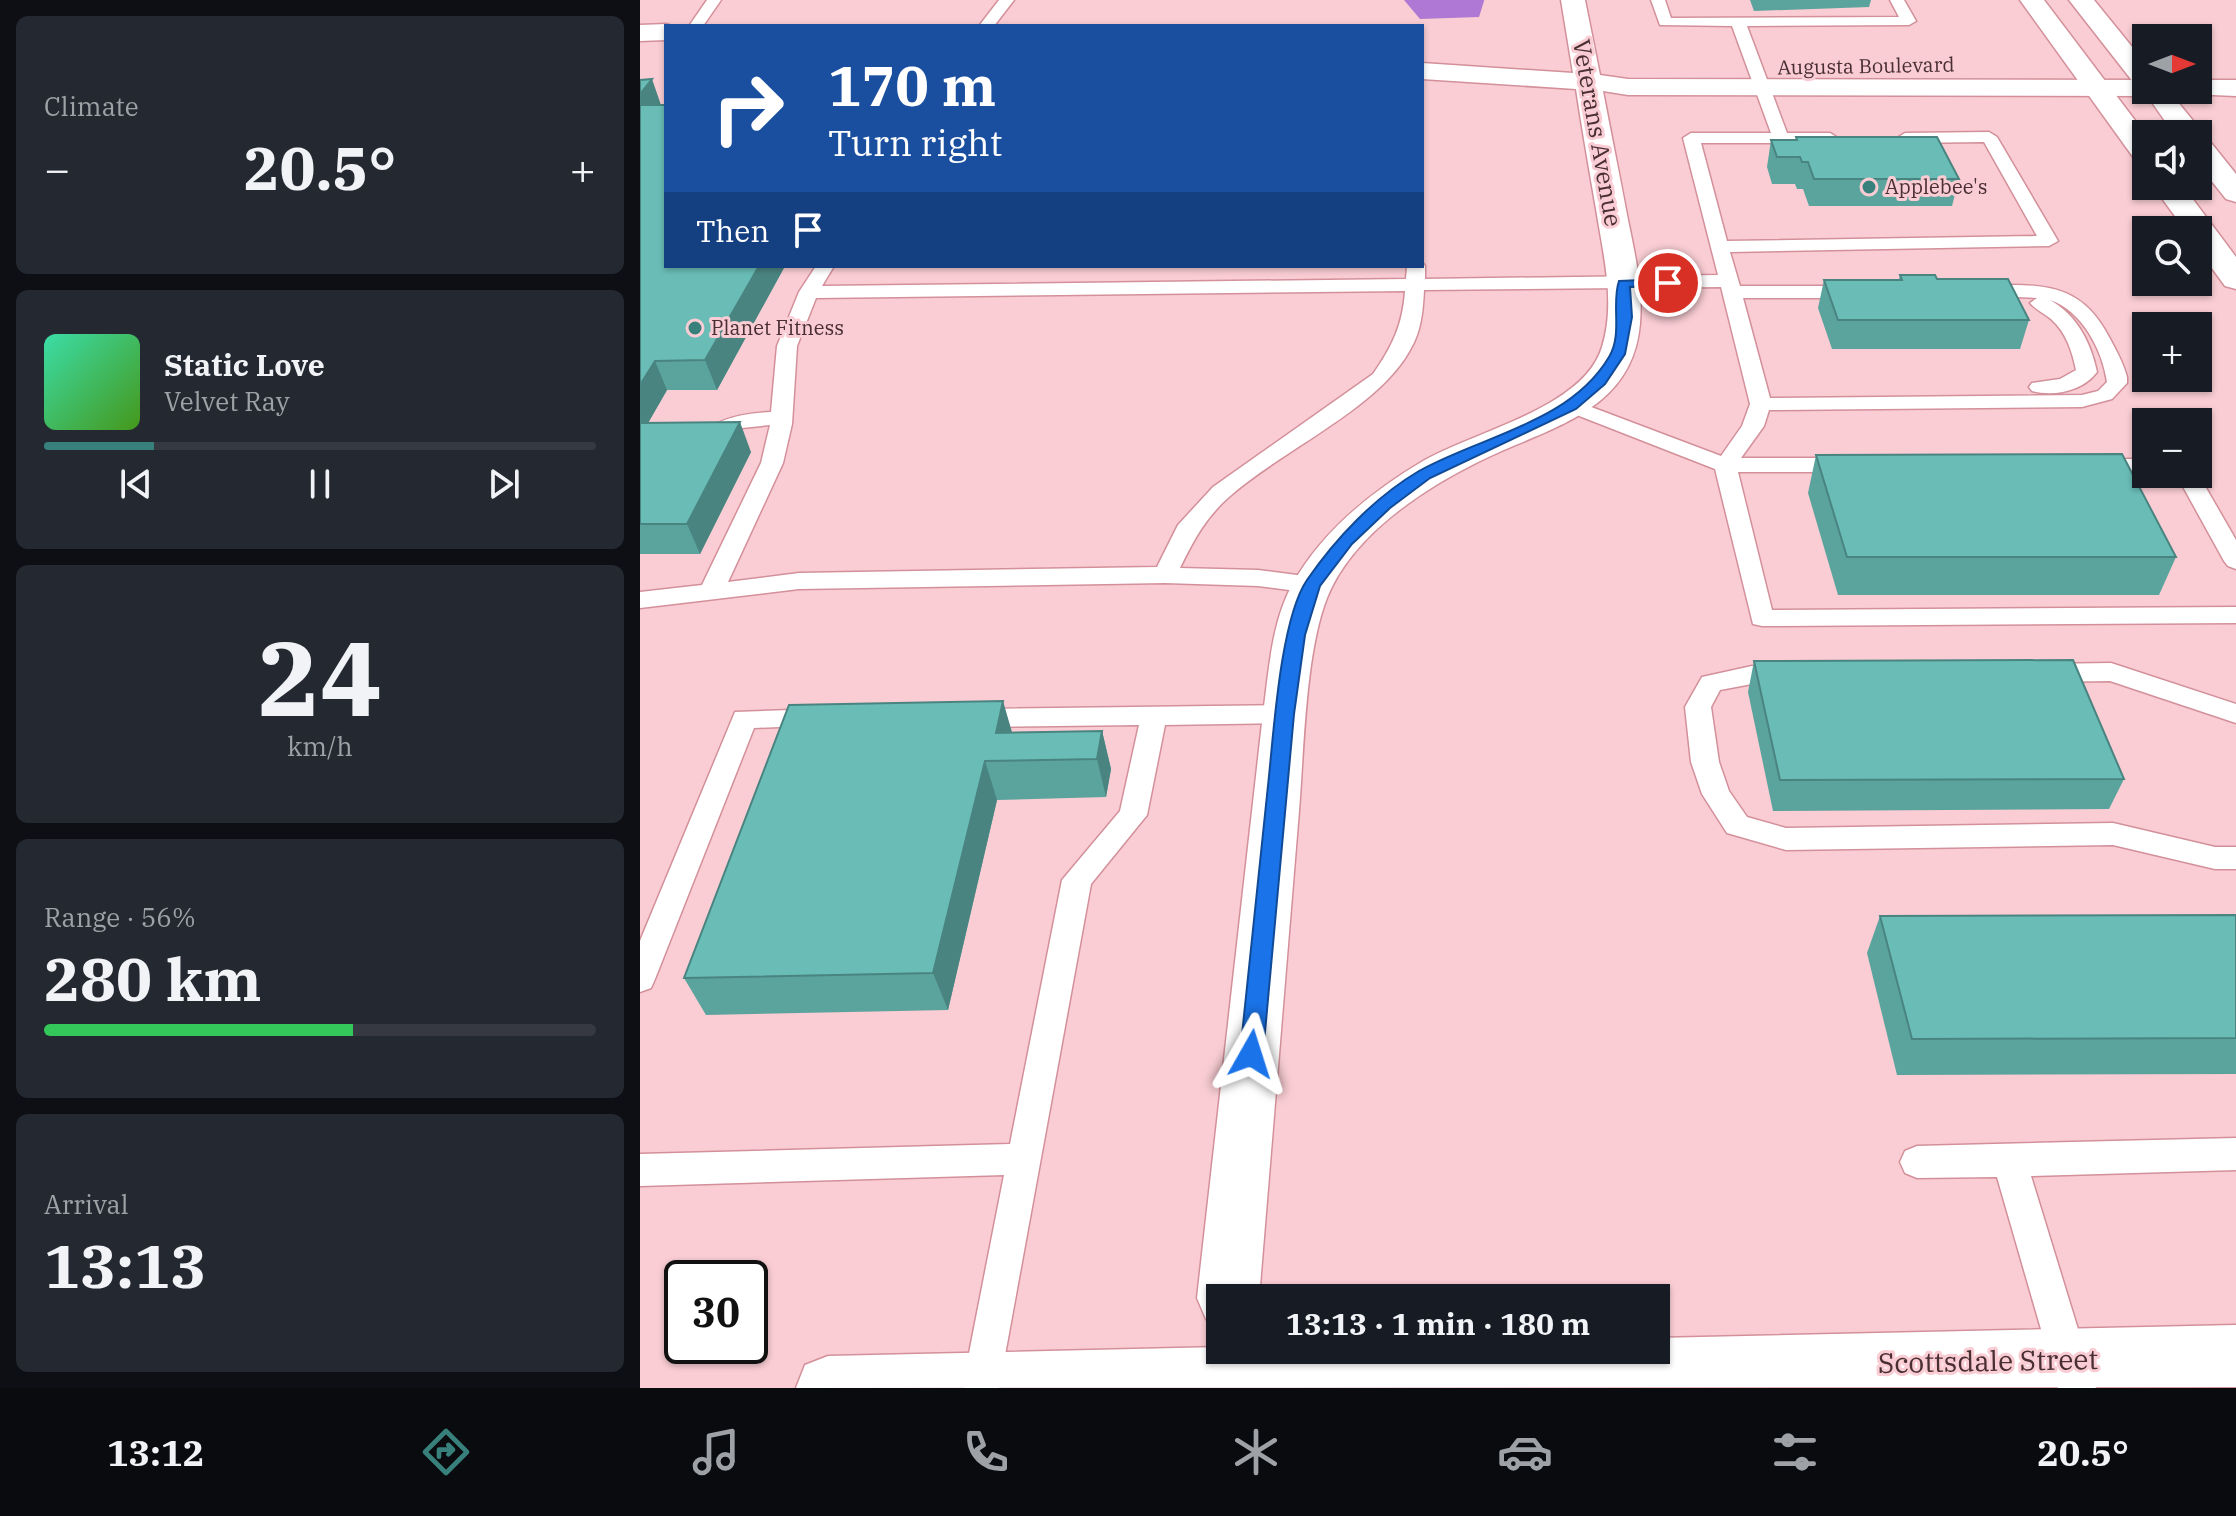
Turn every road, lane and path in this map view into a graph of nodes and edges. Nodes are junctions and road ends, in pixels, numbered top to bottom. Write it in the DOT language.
graph roads {
  1 [pos="714,0"];
  2 [pos="1007,0"];
  3 [pos="1573,0"];
  4 [pos="1658,0"];
  5 [pos="1897,0"];
  6 [pos="2032,0"];
  7 [pos="2081,0"];
  8 [pos="1680,6"];
  9 [pos="1738,22"];
  10 [pos="1867,22"];
  11 [pos="697,24"];
  12 [pos="988,24"];
  13 [pos="664,32"];
  14 [pos="640,33"];
  15 [pos="2132,56"];
  16 [pos="2132,61"];
  17 [pos="2078,62"];
  18 [pos="1424,71"];
  19 [pos="1759,78"];
  20 [pos="1587,80"];
  21 [pos="2098,88"];
  22 [pos="2132,88"];
  23 [pos="2212,88"];
  24 [pos="2236,88"];
  25 [pos="2165,104"];
  26 [pos="2178,120"];
  27 [pos="2132,135"];
  28 [pos="1781,138"];
  29 [pos="1845,138"];
  30 [pos="1893,138"];
  31 [pos="2212,163"];
  32 [pos="2236,193"];
  33 [pos="2178,200"];
  34 [pos="1719,247"];
  35 [pos="824,268"];
  36 [pos="1416,276"];
  37 [pos="2236,279"];
  38 [pos="1624,283"];
  39 [pos="1731,287"];
  40 [pos="809,292"];
  41 [pos="1869,296"];
  42 [pos="1978,403"];
  43 [pos="1761,404"];
  44 [pos="1571,406"];
  45 [pos="781,418"];
  46 [pos="695,452"];
  47 [pos="1725,465"];
  48 [pos="1865,465"];
  49 [pos="2068,466"];
  50 [pos="2132,466"];
  51 [pos="2195,488"];
  52 [pos="2236,561"];
  53 [pos="1165,575"];
  54 [pos="1312,585"];
  55 [pos="710,593"];
  56 [pos="640,600"];
  57 [pos="2236,615"];
  58 [pos="2018,673"];
  59 [pos="1812,675"];
  60 [pos="1285,714"];
  61 [pos="2236,714"];
  62 [pos="1154,716"];
  63 [pos="839,718"];
  64 [pos="949,718"];
  65 [pos="2236,858"];
  66 [pos="640,979"];
  67 [pos="2236,1154"];
  68 [pos="1025,1159"];
  69 [pos="2009,1161"];
  70 [pos="1917,1162"];
  71 [pos="640,1170"];
  72 [pos="1229,1284"];
  73 [pos="2236,1356"];
  74 [pos="1222,1364"];
  75 [pos="2073,1374"];
  76 [pos="1696,1378"];
  77 [pos="1348,1382"];
  78 [pos="982,1384"];
  79 [pos="828,1388"];
  1 -- 11 [label="lane"];
  2 -- 12 [label="lane"];
  3 -- 20 [label="street, Veterans Avenue"];
  4 -- 9 [label="lane"];
  5 -- 10 [label="lane"];
  6 -- 17 [label="street"];
  7 -- 15 [label="street"];
  8 -- 10 [label="lane"];
  9 -- 10 [label="lane"];
  9 -- 19 [label="lane"];
  13 -- 14 [label="street"];
  16 -- 17 [label="street, Augusta Boulevard"];
  17 -- 19 [label="street, Augusta Boulevard"];
  17 -- 21 [label="street"];
  18 -- 20 [label="street, Augusta Boulevard"];
  19 -- 20 [label="street, Augusta Boulevard"];
  19 -- 21 [label="street, Augusta Boulevard"];
  19 -- 28 [label="lane"];
  20 -- 38 [label="street, Veterans Avenue"];
  21 -- 22 [label="street, Augusta Boulevard"];
  21 -- 27 [label="street"];
  23 -- 24 [label="street"];
  25 -- 26 [label="street"];
  28 -- 29 [label="lane"];
  28 -- 34 [label="lane"];
  30 -- 34 [label="lane"];
  31 -- 32 [label="street"];
  33 -- 37 [label="street"];
  34 -- 39 [label="lane"];
  35 -- 40 [label="lane"];
  36 -- 38 [label="lane"];
  36 -- 40 [label="lane"];
  36 -- 53 [label="lane"];
  38 -- 39 [label="lane"];
  38 -- 44 [label="street, Veterans Avenue"];
  39 -- 41 [label="lane"];
  39 -- 43 [label="lane"];
  40 -- 45 [label="lane"];
  42 -- 42 [label="lane"];
  42 -- 43 [label="lane"];
  43 -- 47 [label="lane"];
  44 -- 47 [label="lane"];
  44 -- 54 [label="street, Veterans Avenue"];
  45 -- 46 [label="lane"];
  45 -- 55 [label="lane"];
  47 -- 48 [label="lane"];
  47 -- 57 [label="lane"];
  49 -- 50 [label="lane"];
  51 -- 52 [label="lane"];
  53 -- 54 [label="lane"];
  53 -- 55 [label="lane"];
  54 -- 60 [label="street, Veterans Avenue"];
  55 -- 56 [label="lane"];
  58 -- 61 [label="lane"];
  59 -- 65 [label="lane"];
  60 -- 62 [label="lane"];
  60 -- 72 [label="street, Veterans Avenue"];
  62 -- 64 [label="lane"];
  62 -- 68 [label="lane"];
  63 -- 66 [label="lane"];
  67 -- 69 [label="lane"];
  68 -- 71 [label="lane"];
  68 -- 78 [label="lane"];
  69 -- 70 [label="lane"];
  69 -- 75 [label="lane"];
  73 -- 75 [label="street, Scottsdale Street"];
  74 -- 77 [label="street, Scottsdale Street"];
  74 -- 78 [label="street, Scottsdale Street"];
  75 -- 76 [label="street, Scottsdale Street"];
  76 -- 77 [label="street, Scottsdale Street"];
  78 -- 79 [label="street, Scottsdale Street"];
}
